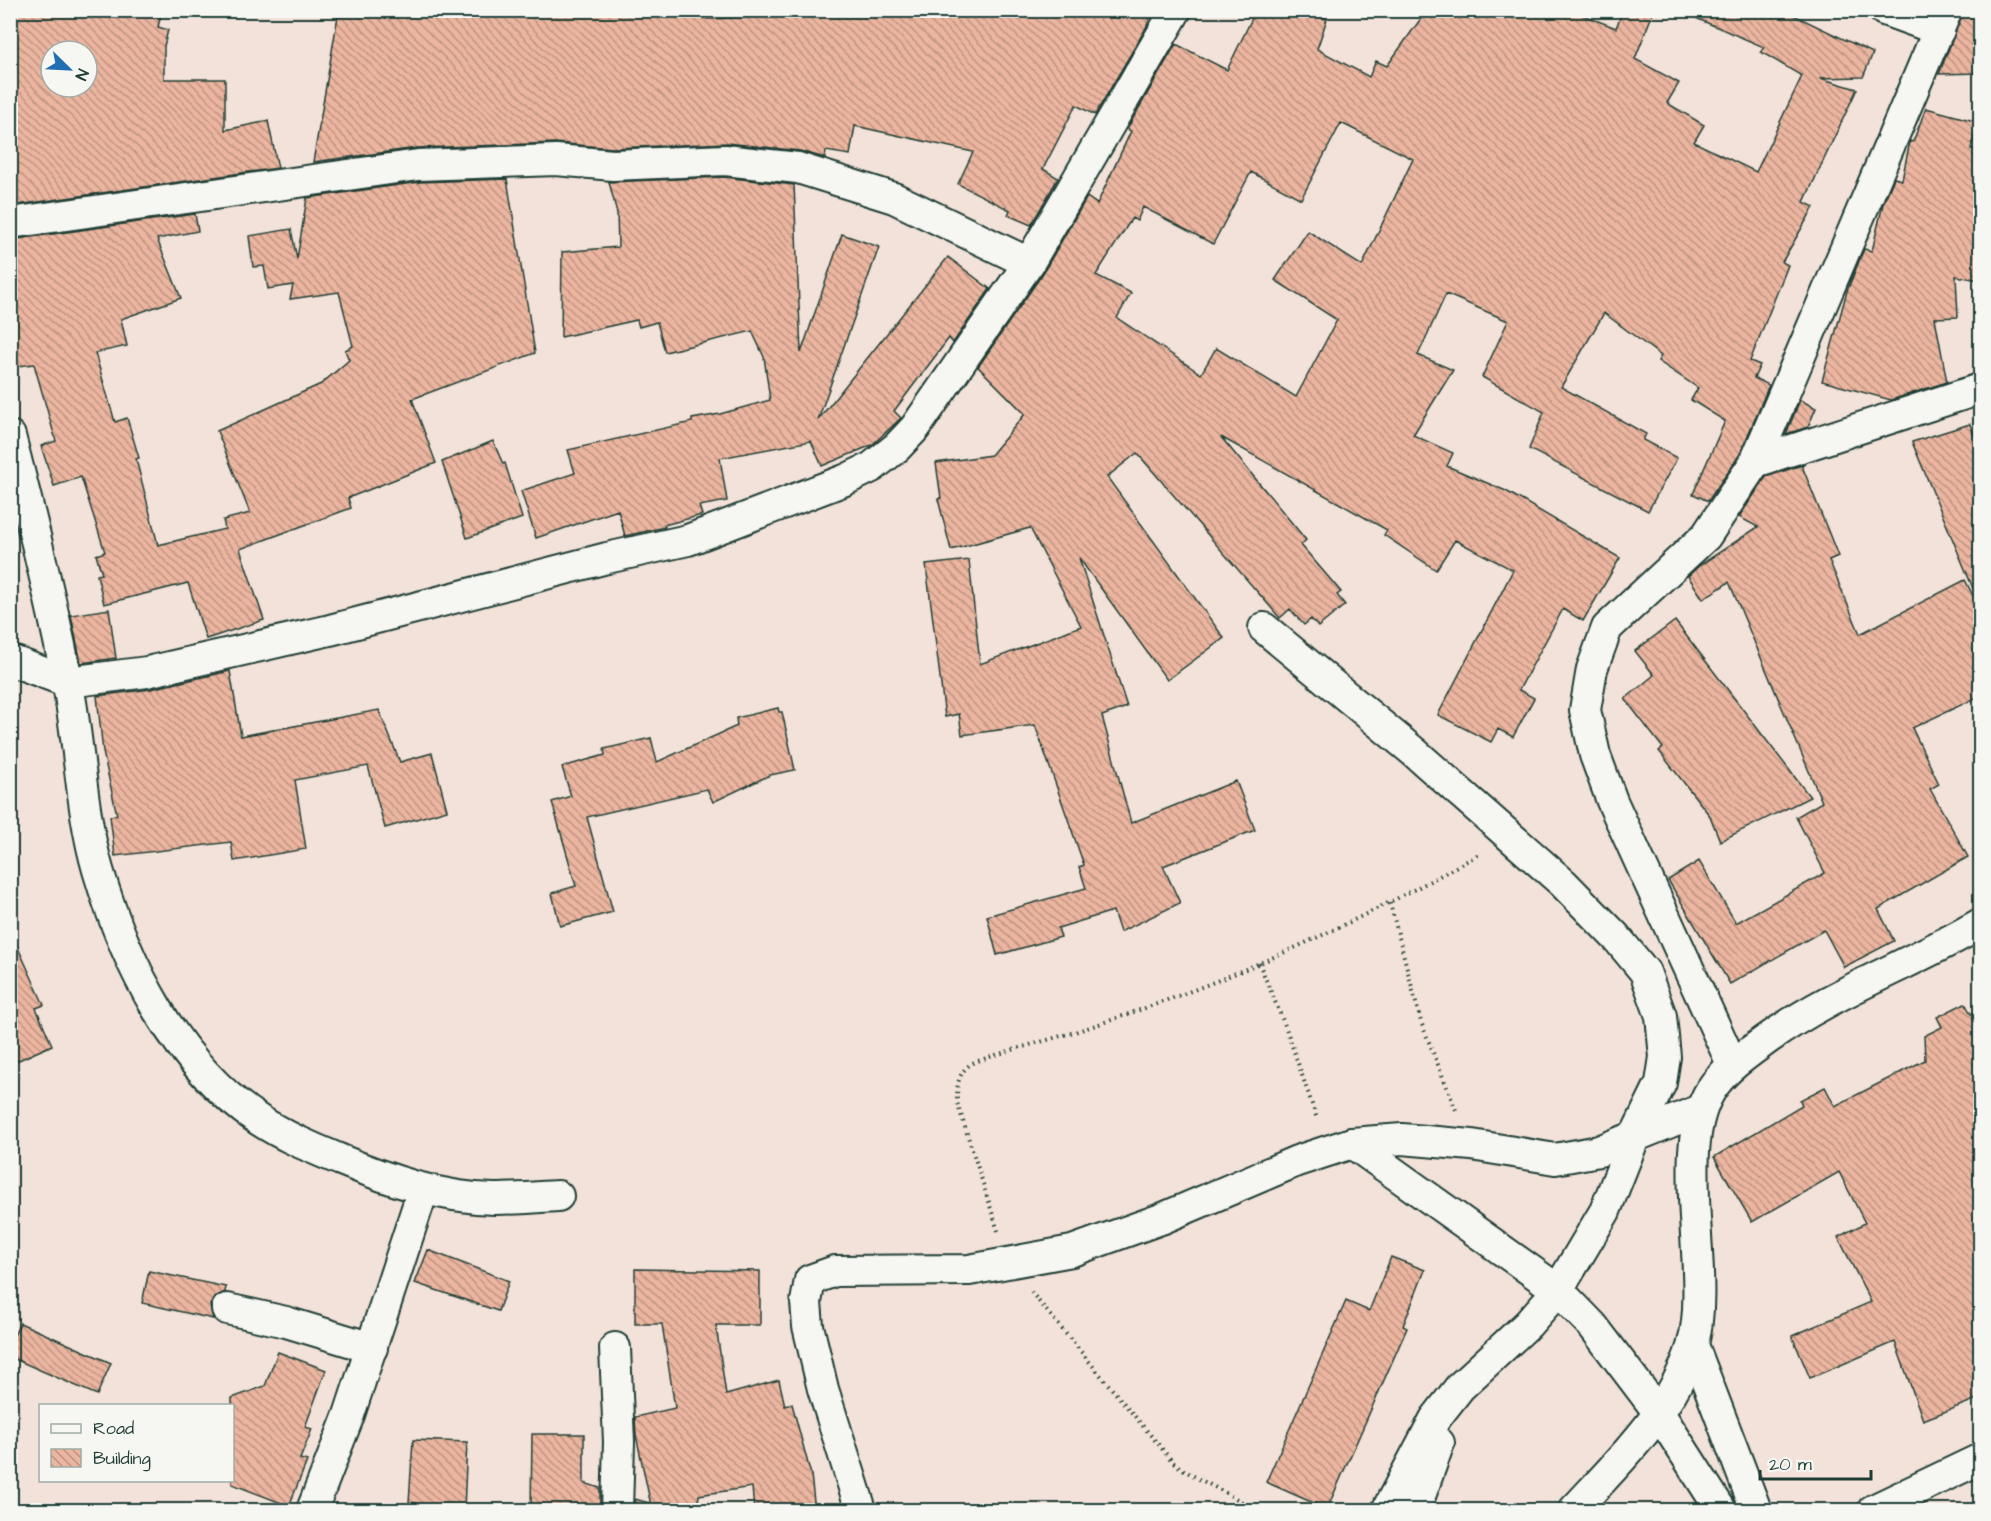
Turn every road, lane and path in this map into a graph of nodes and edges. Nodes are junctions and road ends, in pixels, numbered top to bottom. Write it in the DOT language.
graph roads {
  1 [pos="1176,10"];
  2 [pos="1884,10"];
  3 [pos="1943,20"];
  4 [pos="10,223"];
  5 [pos="1029,263"];
  6 [pos="1980,389"];
  7 [pos="10,436"];
  8 [pos="1755,462"];
  9 [pos="1264,628"];
  10 [pos="10,660"];
  11 [pos="68,682"];
  12 [pos="1509,837"];
  13 [pos="1390,903"];
  14 [pos="1980,924"];
  15 [pos="1259,963"];
  16 [pos="1732,1064"];
  17 [pos="1700,1110"];
  18 [pos="1634,1138"];
  19 [pos="1472,1145"];
  20 [pos="1340,1147"];
  21 [pos="423,1190"];
  22 [pos="558,1196"];
  23 [pos="1008,1263"];
  24 [pos="1558,1290"];
  25 [pos="227,1309"];
  26 [pos="1693,1346"];
  27 [pos="372,1348"];
  28 [pos="615,1348"];
  29 [pos="1460,1387"];
  30 [pos="1659,1413"];
  31 [pos="1980,1459"];
  32 [pos="312,1510"];
  33 [pos="617,1510"];
  34 [pos="861,1510"];
  35 [pos="1254,1510"];
  36 [pos="1387,1510"];
  37 [pos="1414,1510"];
  38 [pos="1574,1510"];
  39 [pos="1721,1510"];
  40 [pos="1756,1510"];
  41 [pos="1873,1510"];
  1 -- 5 [label="street"];
  2 -- 3 [label="street"];
  3 -- 8 [label="street"];
  4 -- 5 [label="street"];
  5 -- 11 [label="street"];
  6 -- 8 [label="street"];
  7 -- 11 [label="street"];
  8 -- 16 [label="street"];
  9 -- 12 [label="street"];
  10 -- 11 [label="street"];
  11 -- 21 [label="street"];
  12 -- 13 [label="path"];
  12 -- 18 [label="street"];
  13 -- 15 [label="path"];
  13 -- 19 [label="path"];
  14 -- 16 [label="street"];
  15 -- 20 [label="path"];
  15 -- 23 [label="path"];
  16 -- 17 [label="street"];
  17 -- 18 [label="street"];
  17 -- 26 [label="street"];
  18 -- 19 [label="street"];
  18 -- 24 [label="street"];
  19 -- 20 [label="street"];
  20 -- 23 [label="street"];
  20 -- 24 [label="street"];
  21 -- 22 [label="street"];
  21 -- 27 [label="street"];
  23 -- 34 [label="street"];
  23 -- 35 [label="path"];
  24 -- 29 [label="street"];
  24 -- 30 [label="street"];
  25 -- 27 [label="street"];
  26 -- 30 [label="street"];
  26 -- 40 [label="street"];
  27 -- 32 [label="street"];
  28 -- 33 [label="street"];
  29 -- 36 [label="street"];
  29 -- 37 [label="street"];
  30 -- 38 [label="street"];
  30 -- 39 [label="street"];
  31 -- 41 [label="street"];
}
